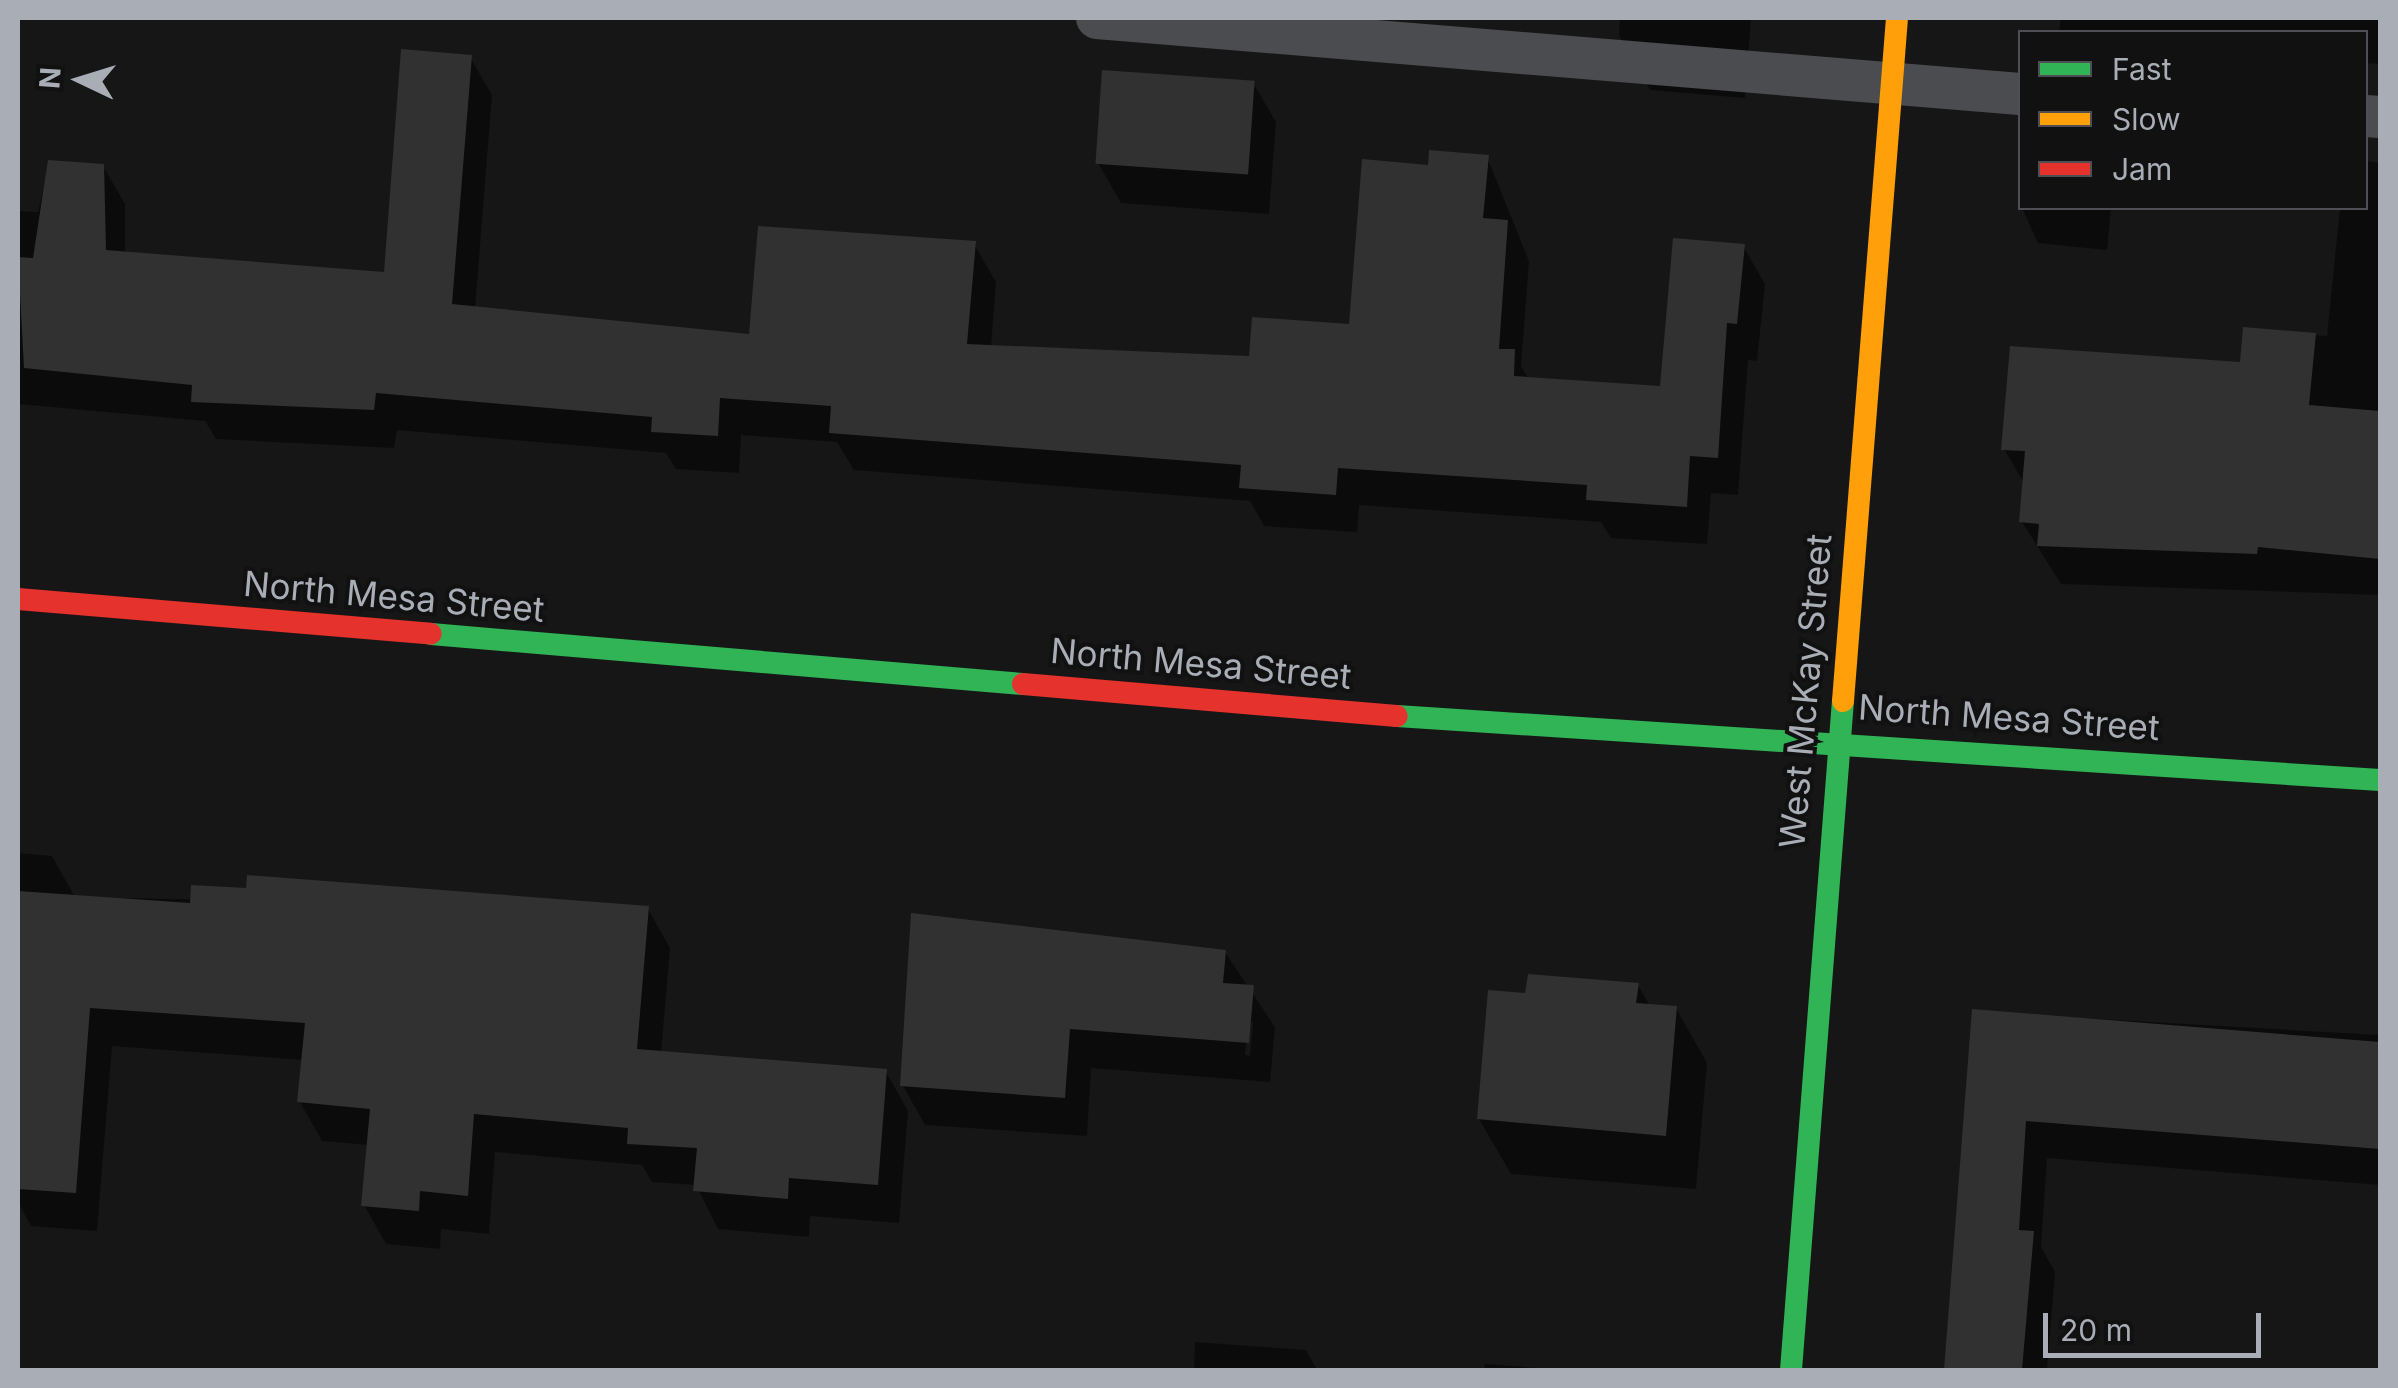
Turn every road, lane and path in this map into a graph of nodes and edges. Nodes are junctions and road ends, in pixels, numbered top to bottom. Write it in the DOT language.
graph roads {
  1 [pos="1097,18"];
  2 [pos="1897,18"];
  3 [pos="1892,87"];
  4 [pos="2018,94"];
  5 [pos="18,599"];
  6 [pos="1834,739"];
  7 [pos="2380,780"];
  8 [pos="1791,1370"];
  1 -- 3 [label="lane"];
  2 -- 3 [label="street, West McKay Street"];
  3 -- 4 [label="lane"];
  3 -- 6 [label="street, West McKay Street"];
  5 -- 6 [label="street, North Mesa Street"];
  6 -- 7 [label="street, North Mesa Street"];
  6 -- 8 [label="street, West McKay Street"];
}
